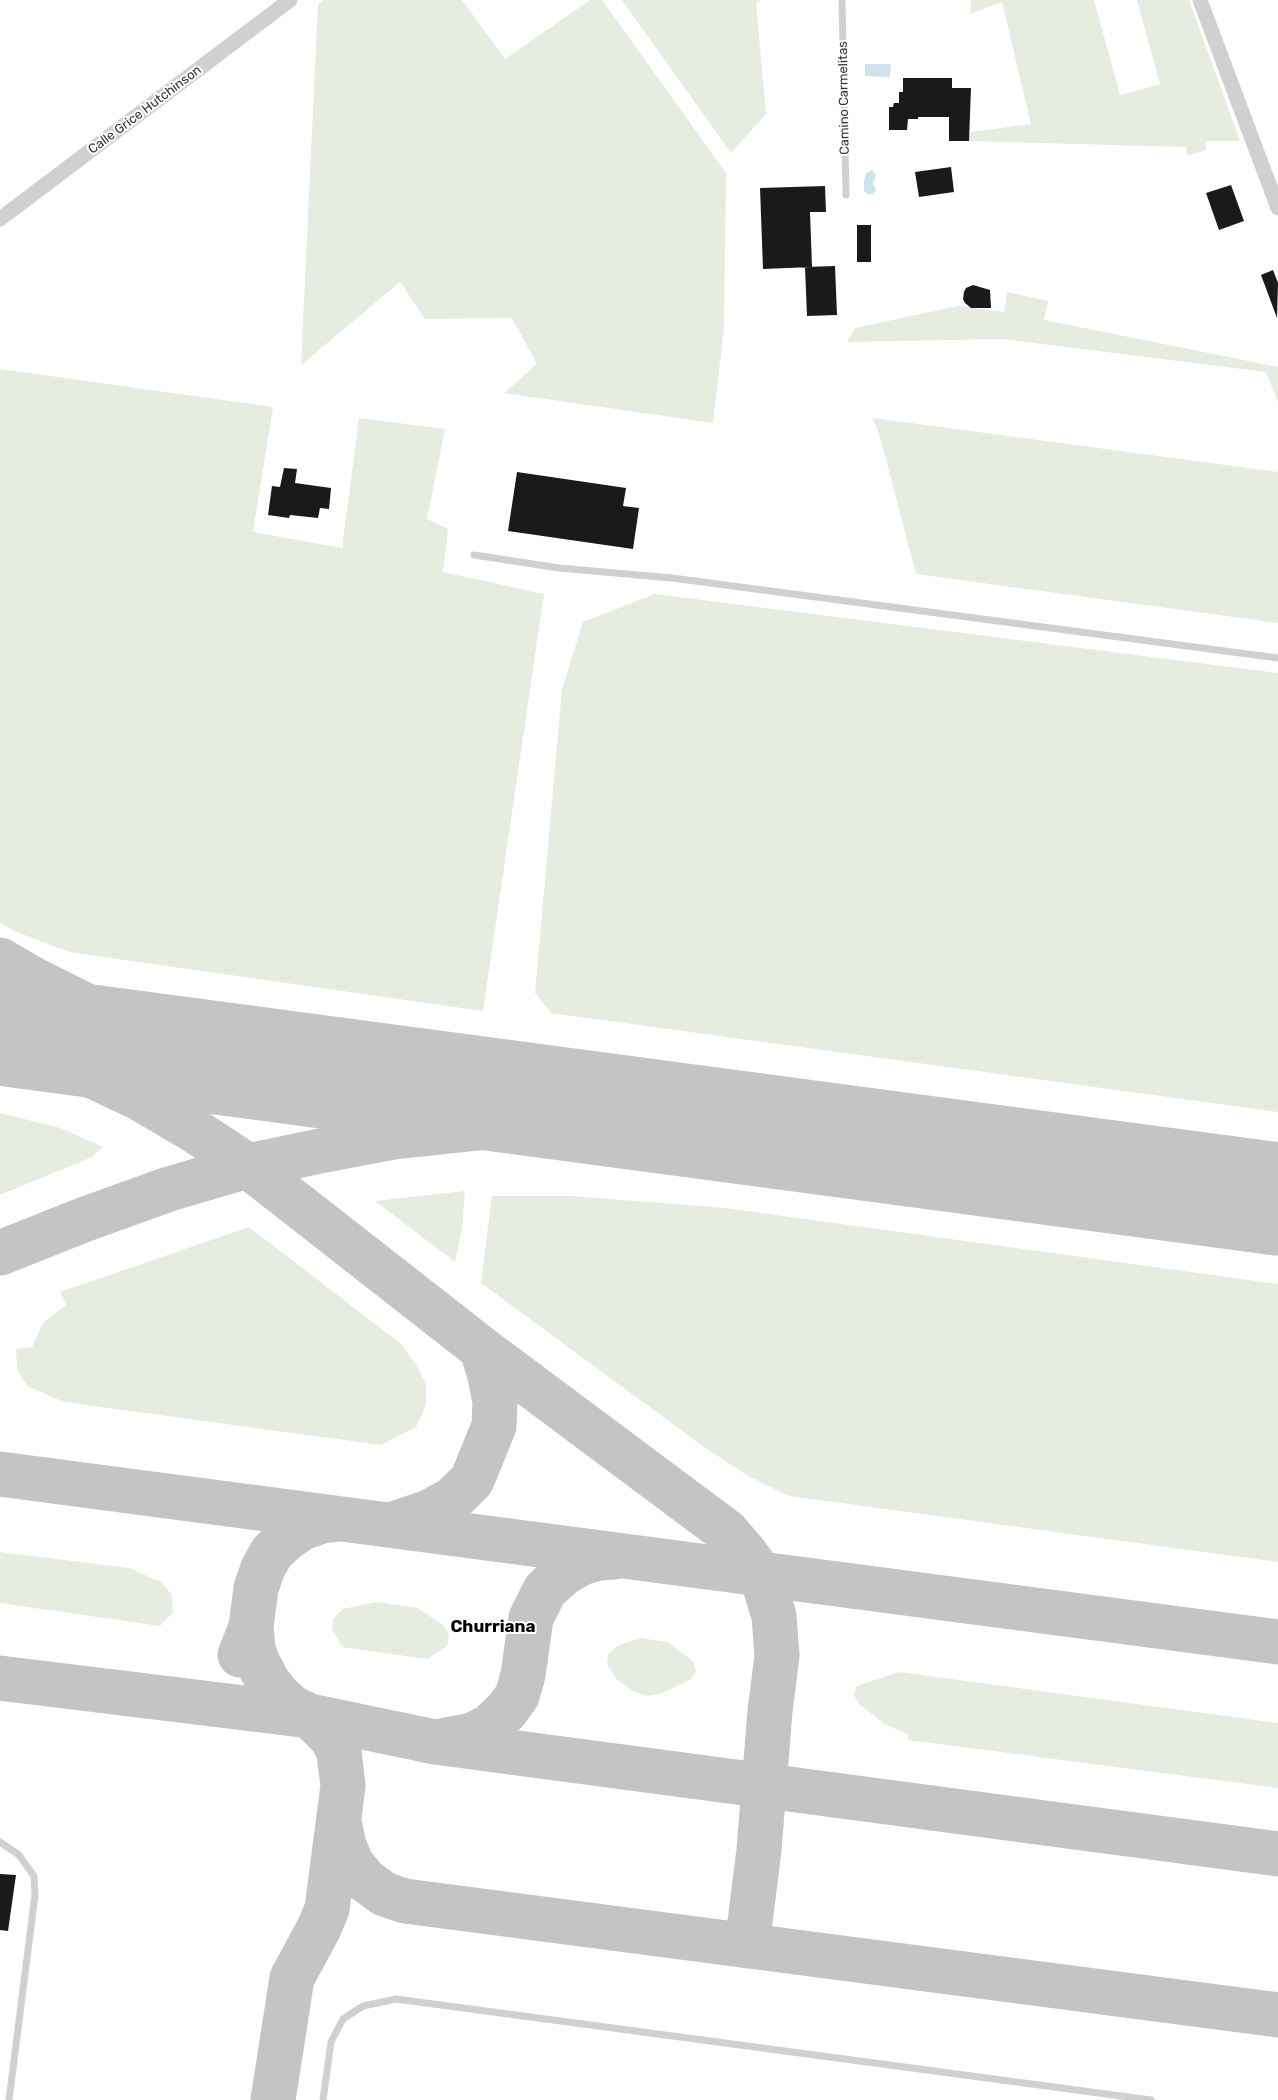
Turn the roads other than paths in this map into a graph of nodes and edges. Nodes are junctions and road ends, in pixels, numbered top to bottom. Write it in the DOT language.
graph roads {
  1 [pos="290,0"];
  2 [pos="842,0"];
  3 [pos="1200,0"];
  4 [pos="846,196"];
  5 [pos="1278,208"];
  6 [pos="0,219"];
  7 [pos="474,555"];
  8 [pos="1278,658"];
  9 [pos="0,1842"];
  10 [pos="9,2100"];
  11 [pos="323,2100"];
  12 [pos="1151,2100"];
  1 -- 6 [label="street, Calle Grice Hutchinson"];
  2 -- 4 [label="lane, Camino Carmelitas"];
  3 -- 5 [label="street"];
  7 -- 8 [label="lane"];
  9 -- 10 [label="lane"];
  11 -- 12 [label="lane"];
}
